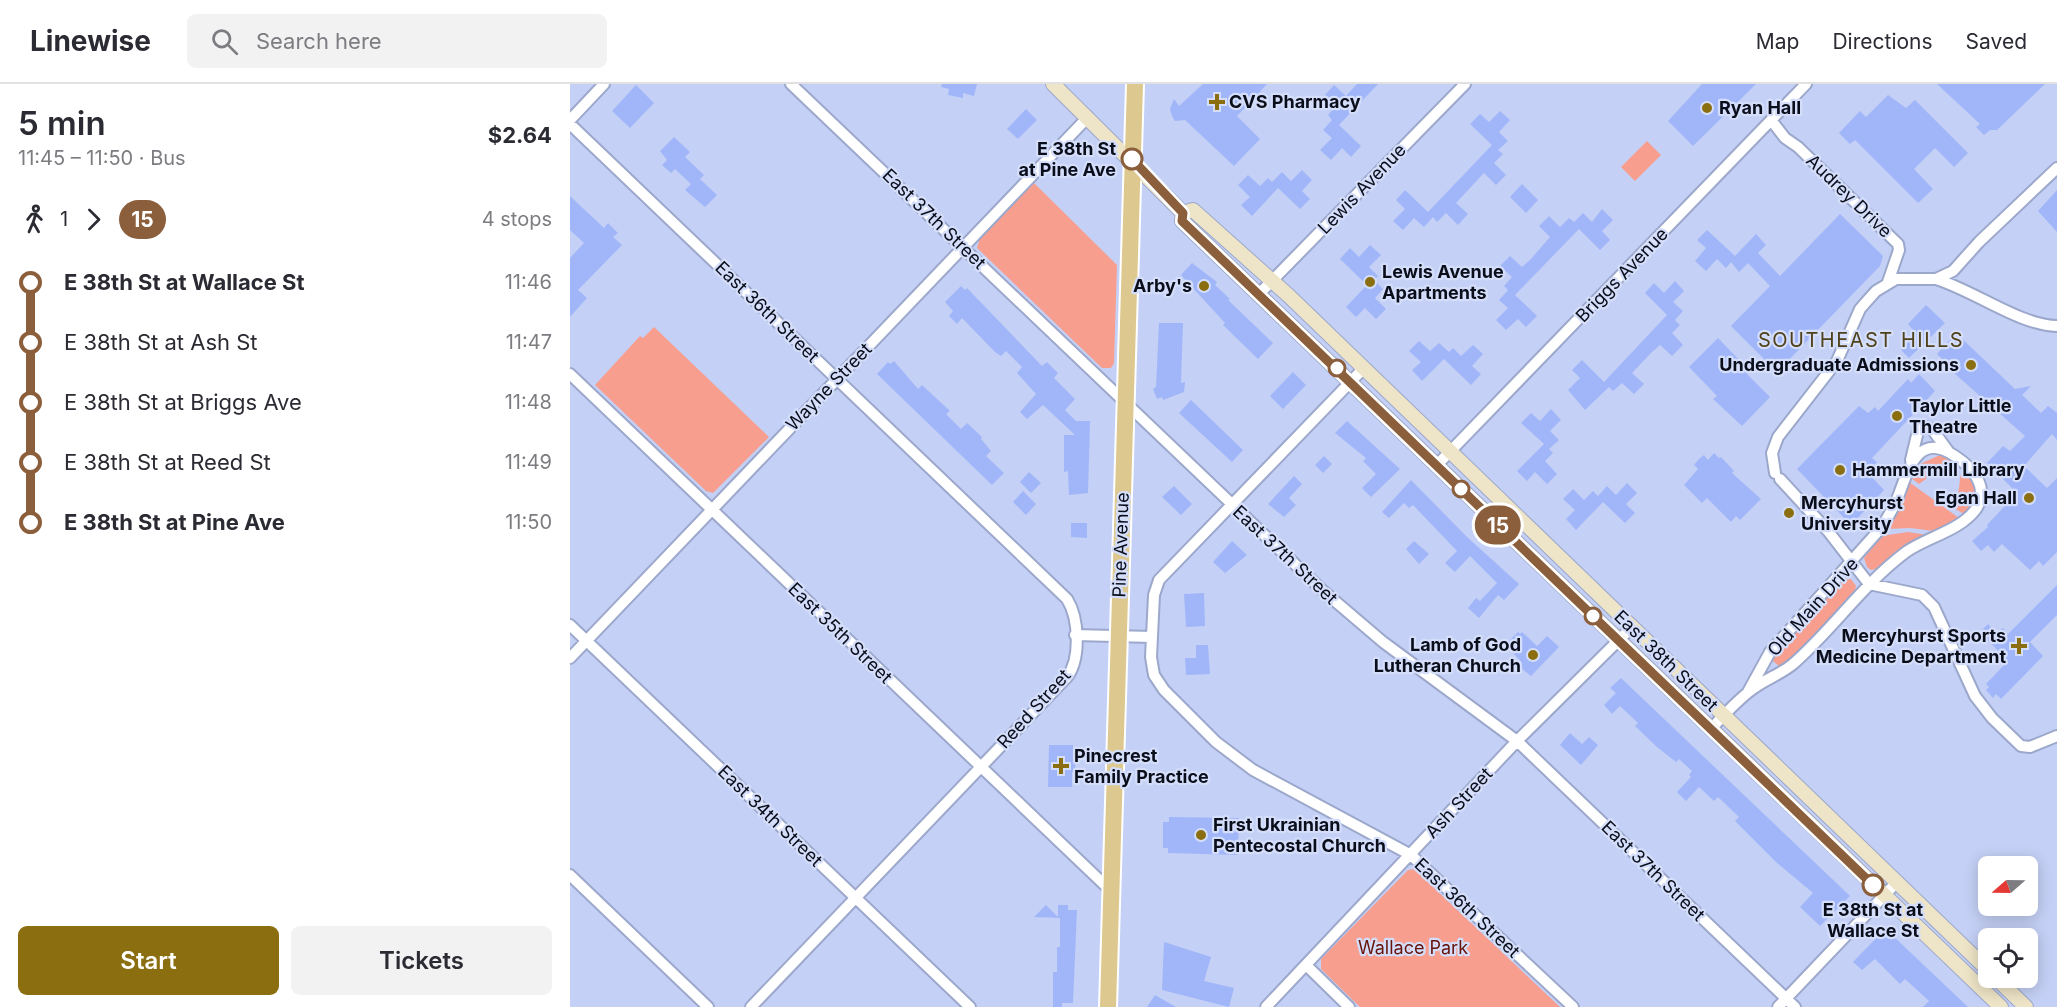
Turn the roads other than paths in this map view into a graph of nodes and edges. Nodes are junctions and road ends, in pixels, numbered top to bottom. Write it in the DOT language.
graph roads {
  1 [pos="604,84"];
  2 [pos="791,84"];
  3 [pos="1053,84"];
  4 [pos="1136,84"];
  5 [pos="1465,84"];
  6 [pos="1806,84"];
  7 [pos="1088,117"];
  8 [pos="1772,120"];
  9 [pos="570,122"];
  10 [pos="1132,159"];
  11 [pos="2057,168"];
  12 [pos="1183,213"];
  13 [pos="963,248"];
  14 [pos="1936,279"];
  15 [pos="1272,281"];
  16 [pos="1888,282"];
  17 [pos="1259,294"];
  18 [pos="2057,326"];
  19 [pos="1363,369"];
  20 [pos="570,374"];
  21 [pos="837,379"];
  22 [pos="1350,381"];
  23 [pos="1125,402"];
  24 [pos="1948,451"];
  25 [pos="1451,452"];
  26 [pos="1911,460"];
  27 [pos="1437,465"];
  28 [pos="1232,504"];
  29 [pos="712,510"];
  30 [pos="1851,563"];
  31 [pos="1869,584"];
  32 [pos="570,625"];
  33 [pos="1631,628"];
  34 [pos="1075,634"];
  35 [pos="1118,636"];
  36 [pos="1152,637"];
  37 [pos="587,640"];
  38 [pos="1619,641"];
  39 [pos="570,658"];
  40 [pos="1748,692"];
  41 [pos="1723,716"];
  42 [pos="1711,729"];
  43 [pos="2057,736"];
  44 [pos="1517,741"];
  45 [pos="981,767"];
  46 [pos="1411,855"];
  47 [pos="570,875"];
  48 [pos="1897,882"];
  49 [pos="1111,891"];
  50 [pos="1884,895"];
  51 [pos="856,898"];
  52 [pos="1978,960"];
  53 [pos="1306,965"];
  54 [pos="2006,988"];
  55 [pos="1786,998"];
  56 [pos="708,1007"];
  57 [pos="751,1007"];
  58 [pos="970,1007"];
  59 [pos="1108,1007"];
  60 [pos="1266,1007"];
  61 [pos="1349,1007"];
  62 [pos="1573,1007"];
  63 [pos="1778,1007"];
  64 [pos="1795,1007"];
  65 [pos="2001,1007"];
  66 [pos="2026,1007"];
  1 -- 9 [label="street"];
  2 -- 13 [label="street, East 37th Street"];
  3 -- 7 [label="main road, East 38th Street"];
  4 -- 10 [label="main road, Pine Avenue"];
  5 -- 15 [label="street, Lewis Avenue"];
  6 -- 8 [label="street, Briggs Avenue"];
  7 -- 10 [label="main road, East 38th Street"];
  7 -- 13 [label="street, Wayne Street"];
  8 -- 16 [label="street, Audrey Drive"];
  8 -- 25 [label="street, Briggs Avenue"];
  9 -- 21 [label="street, East 36th Street"];
  10 -- 12 [label="main road, East 38th Street"];
  10 -- 23 [label="main road, Pine Avenue"];
  11 -- 14 [label="street"];
  12 -- 15 [label="main road, East 38th Street"];
  12 -- 17 [label="main road, East 38th Street"];
  13 -- 21 [label="street, Wayne Street"];
  13 -- 23 [label="street, East 37th Street"];
  14 -- 16 [label="street"];
  14 -- 18 [label="street"];
  15 -- 17 [label="street, Lewis Avenue"];
  15 -- 19 [label="main road, East 38th Street"];
  16 -- 30 [label="street"];
  17 -- 22 [label="main road, East 38th Street"];
  19 -- 22 [label="street"];
  19 -- 25 [label="main road, East 38th Street"];
  20 -- 29 [label="street, East 35th Street"];
  21 -- 29 [label="street, Wayne Street"];
  21 -- 34 [label="street, East 36th Street"];
  22 -- 27 [label="main road, East 38th Street"];
  22 -- 28 [label="street"];
  23 -- 28 [label="street, East 37th Street"];
  23 -- 35 [label="main road, Pine Avenue"];
  24 -- 26 [label="street"];
  24 -- 26 [label="street, Old Main Drive"];
  24 -- 31 [label="street, Old Main Drive"];
  25 -- 27 [label="street, Briggs Avenue"];
  25 -- 33 [label="main road, East 38th Street"];
  26 -- 30 [label="street, Old Main Drive"];
  27 -- 38 [label="main road, East 38th Street"];
  28 -- 36 [label="street"];
  28 -- 44 [label="street, East 37th Street"];
  29 -- 37 [label="street, Wayne Street"];
  29 -- 45 [label="street, East 35th Street"];
  30 -- 31 [label="street"];
  30 -- 40 [label="street, Old Main Drive"];
  31 -- 40 [label="street, Old Main Drive"];
  31 -- 43 [label="street"];
  32 -- 37 [label="street, East 34th Street"];
  33 -- 38 [label="street, Ash Street"];
  33 -- 41 [label="main road, East 38th Street"];
  34 -- 35 [label="street"];
  34 -- 45 [label="street, Reed Street"];
  35 -- 36 [label="street"];
  35 -- 49 [label="main road, Pine Avenue"];
  36 -- 46 [label="street, East 36th Street"];
  37 -- 39 [label="street, Wayne Street"];
  37 -- 51 [label="street, East 34th Street"];
  38 -- 42 [label="main road, East 38th Street"];
  38 -- 44 [label="street, Ash Street"];
  40 -- 41 [label="street, Old Main Drive"];
  41 -- 42 [label="street, Old Main Drive"];
  41 -- 48 [label="main road, East 38th Street"];
  42 -- 50 [label="main road, East 38th Street"];
  44 -- 46 [label="street, Ash Street"];
  44 -- 55 [label="street, East 37th Street"];
  45 -- 49 [label="street, East 35th Street"];
  45 -- 51 [label="street, Reed Street"];
  46 -- 53 [label="street, Ash Street"];
  46 -- 62 [label="street, East 36th Street"];
  47 -- 56 [label="street"];
  48 -- 50 [label="street"];
  48 -- 52 [label="main road, East 38th Street"];
  49 -- 59 [label="main road, Pine Avenue"];
  50 -- 55 [label="street"];
  50 -- 65 [label="main road, East 38th Street"];
  51 -- 57 [label="street, Reed Street"];
  51 -- 58 [label="street, East 34th Street"];
  53 -- 60 [label="street, Ash Street"];
  53 -- 61 [label="street"];
  54 -- 66 [label="main road"];
  55 -- 63 [label="street"];
  55 -- 64 [label="street, East 37th Street"];
}
